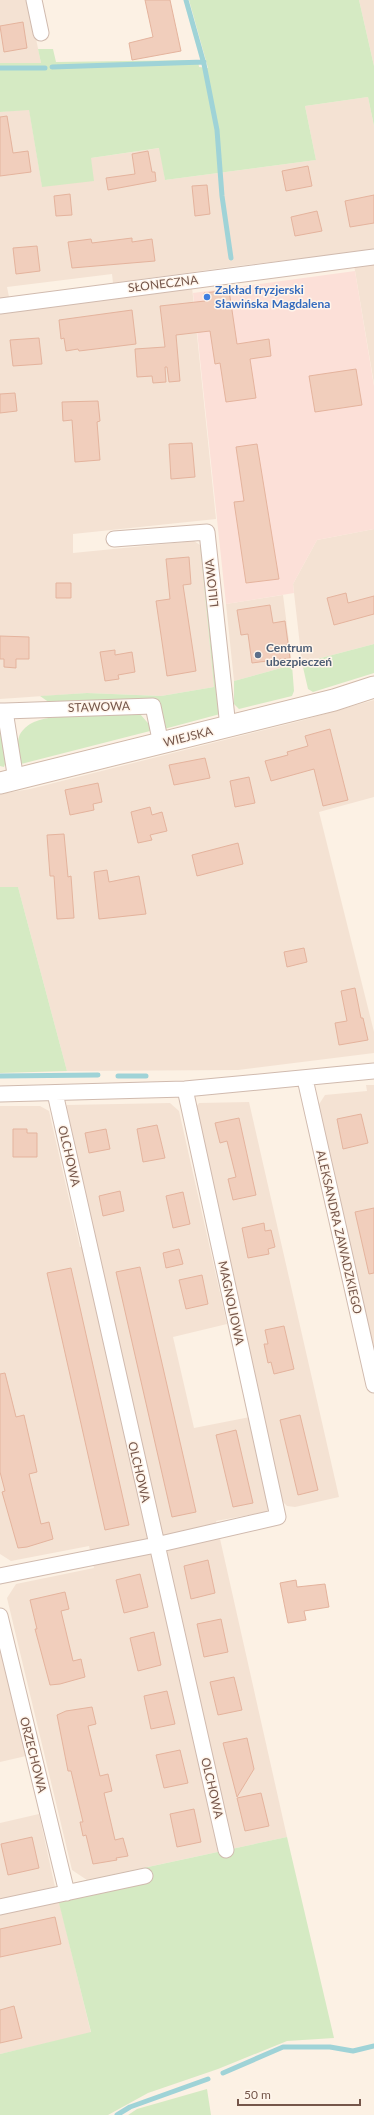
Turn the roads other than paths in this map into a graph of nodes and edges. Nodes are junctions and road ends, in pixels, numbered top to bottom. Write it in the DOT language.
graph roads {
  1 [pos="34,0"];
  2 [pos="41,33"];
  3 [pos="374,257"];
  4 [pos="0,306"];
  5 [pos="114,539"];
  6 [pos="374,687"];
  7 [pos="3,711"];
  8 [pos="228,727"];
  9 [pos="161,744"];
  10 [pos="8,781"];
  11 [pos="374,1071"];
  12 [pos="305,1079"];
  13 [pos="185,1089"];
  14 [pos="55,1093"];
  15 [pos="0,1094"];
  16 [pos="374,1385"];
  17 [pos="156,1545"];
  18 [pos="0,1576"];
  19 [pos="0,1616"];
  20 [pos="226,1850"];
  21 [pos="145,1876"];
  22 [pos="67,1893"];
  23 [pos="0,1907"];
  1 -- 2 [label="street"];
  3 -- 4 [label="street, SŁONECZNA"];
  5 -- 8 [label="street, LILIOWA"];
  6 -- 8 [label="street, WIEJSKA"];
  7 -- 9 [label="street, STAWOWA"];
  7 -- 10 [label="street, STAWOWA"];
  8 -- 9 [label="street, WIEJSKA"];
  9 -- 10 [label="street, WIEJSKA"];
  11 -- 12 [label="street"];
  12 -- 13 [label="street"];
  12 -- 16 [label="street, ALEKSANDRA ZAWADZKIEGO"];
  13 -- 14 [label="street"];
  13 -- 17 [label="street, MAGNOLIOWA"];
  14 -- 15 [label="street"];
  14 -- 17 [label="street, OLCHOWA"];
  17 -- 18 [label="street"];
  17 -- 20 [label="street, OLCHOWA"];
  19 -- 22 [label="street, ORZECHOWA"];
  21 -- 22 [label="street"];
  22 -- 23 [label="street"];
}
